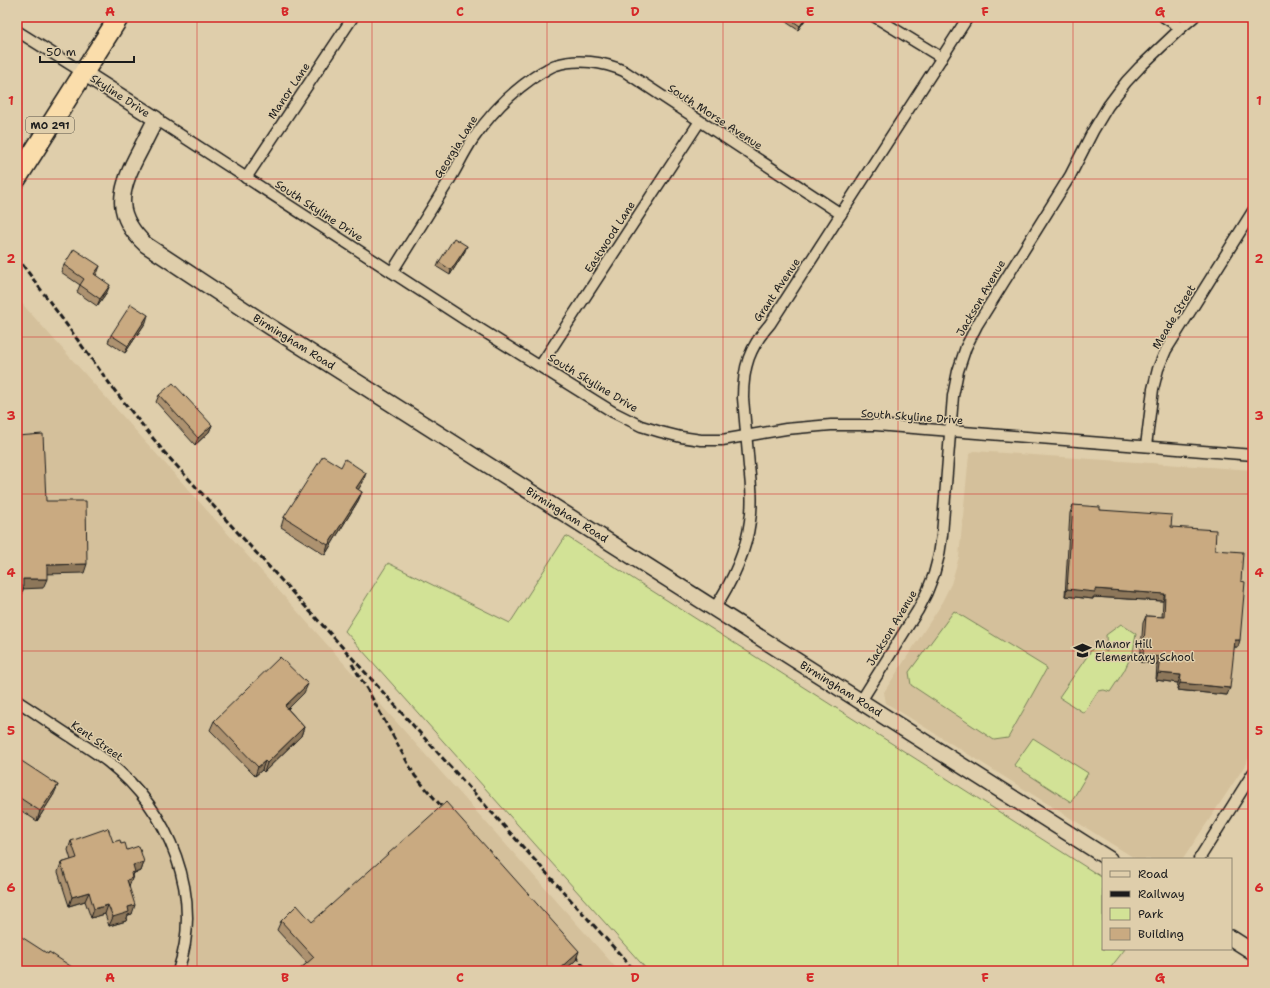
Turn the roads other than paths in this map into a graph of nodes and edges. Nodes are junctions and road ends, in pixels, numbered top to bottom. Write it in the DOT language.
graph roads {
  1 [pos="119,17"];
  2 [pos="352,17"];
  3 [pos="875,17"];
  4 [pos="968,17"];
  5 [pos="1164,17"];
  6 [pos="1194,17"];
  7 [pos="1181,28"];
  8 [pos="17,31"];
  9 [pos="942,58"];
  10 [pos="569,62"];
  11 [pos="84,73"];
  12 [pos="156,119"];
  13 [pos="700,122"];
  14 [pos="17,178"];
  15 [pos="246,178"];
  16 [pos="1253,211"];
  17 [pos="841,214"];
  18 [pos="392,272"];
  19 [pos="540,366"];
  20 [pos="950,431"];
  21 [pos="746,436"];
  22 [pos="1146,446"];
  23 [pos="1253,455"];
  24 [pos="714,608"];
  25 [pos="17,701"];
  26 [pos="861,701"];
  27 [pos="1253,773"];
  28 [pos="1107,858"];
  29 [pos="1200,858"];
  30 [pos="1232,939"];
  31 [pos="1253,952"];
  32 [pos="178,971"];
  1 -- 11 [label="highway, MO 291"];
  2 -- 15 [label="street, Manor Lane"];
  3 -- 9 [label="street"];
  4 -- 9 [label="street, Grant Avenue"];
  5 -- 7 [label="street"];
  6 -- 7 [label="street, Jackson Avenue"];
  7 -- 20 [label="street, Jackson Avenue"];
  8 -- 11 [label="street"];
  9 -- 17 [label="street, Grant Avenue"];
  10 -- 13 [label="street, South Morse Avenue"];
  10 -- 18 [label="street, Georgia Lane"];
  11 -- 12 [label="street, Skyline Drive"];
  11 -- 14 [label="highway, MO 291"];
  12 -- 15 [label="street, South Skyline Drive"];
  12 -- 24 [label="street, Birmingham Road"];
  13 -- 17 [label="street, South Morse Avenue"];
  13 -- 19 [label="street, Eastwood Lane"];
  15 -- 18 [label="street, South Skyline Drive"];
  16 -- 22 [label="street, Meade Street"];
  17 -- 21 [label="street, Grant Avenue"];
  18 -- 19 [label="street, South Skyline Drive"];
  19 -- 21 [label="street, South Skyline Drive"];
  20 -- 21 [label="street, South Skyline Drive"];
  20 -- 22 [label="street, South Skyline Drive"];
  20 -- 26 [label="street, Jackson Avenue"];
  21 -- 24 [label="street, Grant Avenue"];
  22 -- 23 [label="street, South Skyline Drive"];
  24 -- 26 [label="street, Birmingham Road"];
  25 -- 32 [label="street, Kent Street"];
  26 -- 28 [label="street, Birmingham Road"];
  27 -- 29 [label="street"];
  30 -- 31 [label="street"];
}
